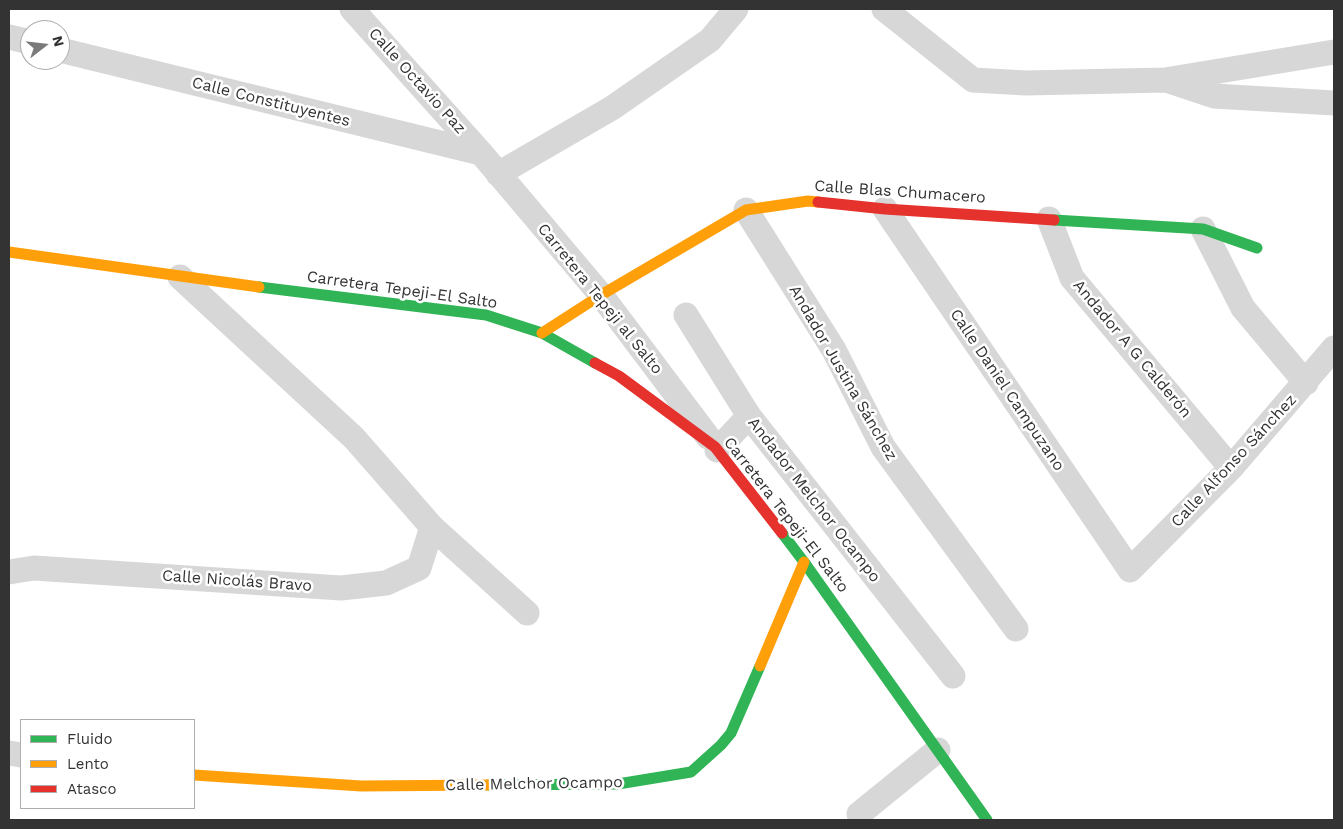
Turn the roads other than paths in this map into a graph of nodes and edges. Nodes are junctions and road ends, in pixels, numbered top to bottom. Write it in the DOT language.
graph roads {
  1 [pos="352,9"];
  2 [pos="736,9"];
  3 [pos="884,9"];
  4 [pos="70,52"];
  5 [pos="1334,52"];
  6 [pos="1165,80"];
  7 [pos="1334,103"];
  8 [pos="481,153"];
  9 [pos="498,174"];
  10 [pos="885,209"];
  11 [pos="746,210"];
  12 [pos="1049,219"];
  13 [pos="1204,229"];
  14 [pos="1257,248"];
  15 [pos="9,252"];
  16 [pos="180,277"];
  17 [pos="601,294"];
  18 [pos="686,316"];
  19 [pos="542,333"];
  20 [pos="1334,348"];
  21 [pos="1306,382"];
  22 [pos="748,416"];
  23 [pos="716,448"];
  24 [pos="1231,468"];
  25 [pos="432,527"];
  26 [pos="804,562"];
  27 [pos="1130,570"];
  28 [pos="9,572"];
  29 [pos="528,613"];
  30 [pos="1016,629"];
  31 [pos="953,676"];
  32 [pos="938,750"];
  33 [pos="195,775"];
  34 [pos="859,814"];
  35 [pos="987,820"];
  1 -- 8 [label="street, Calle Octavio Paz"];
  2 -- 9 [label="street"];
  3 -- 6 [label="street"];
  4 -- 8 [label="street, Calle Constituyentes"];
  5 -- 6 [label="street"];
  6 -- 7 [label="street"];
  8 -- 9 [label="street, Carretera Tepeji al Salto"];
  9 -- 17 [label="street, Carretera Tepeji al Salto"];
  10 -- 11 [label="street, Calle Blas Chumacero"];
  10 -- 12 [label="street, Calle Blas Chumacero"];
  10 -- 27 [label="street, Calle Daniel Campuzano"];
  11 -- 17 [label="street, Calle Blas Chumacero"];
  11 -- 30 [label="street, Andador Justina Sánchez"];
  12 -- 13 [label="street, Calle Blas Chumacero"];
  12 -- 24 [label="street, Andador A G Calderón"];
  13 -- 14 [label="street, Calle Blas Chumacero"];
  13 -- 21 [label="street"];
  15 -- 16 [label="street, Carretera Tepeji-El Salto"];
  16 -- 19 [label="street, Carretera Tepeji-El Salto"];
  16 -- 25 [label="street"];
  17 -- 19 [label="street, Calle Blas Chumacero"];
  17 -- 23 [label="street, Carretera Tepeji al Salto"];
  18 -- 22 [label="street, Andador Melchor Ocampo"];
  19 -- 23 [label="street, Carretera Tepeji-El Salto"];
  20 -- 21 [label="street, Calle Alfonso Sánchez"];
  21 -- 24 [label="street, Calle Alfonso Sánchez"];
  22 -- 23 [label="street"];
  22 -- 31 [label="street, Andador Melchor Ocampo"];
  23 -- 26 [label="street, Carretera Tepeji-El Salto"];
  24 -- 27 [label="street, Calle Alfonso Sánchez"];
  25 -- 28 [label="street, Calle Nicolás Bravo"];
  25 -- 29 [label="street"];
  26 -- 32 [label="street, Carretera Tepeji-El Salto"];
  26 -- 33 [label="street, Calle Melchor Ocampo"];
  32 -- 34 [label="street"];
  32 -- 35 [label="street, Carretera Tepeji-El Salto"];
}
